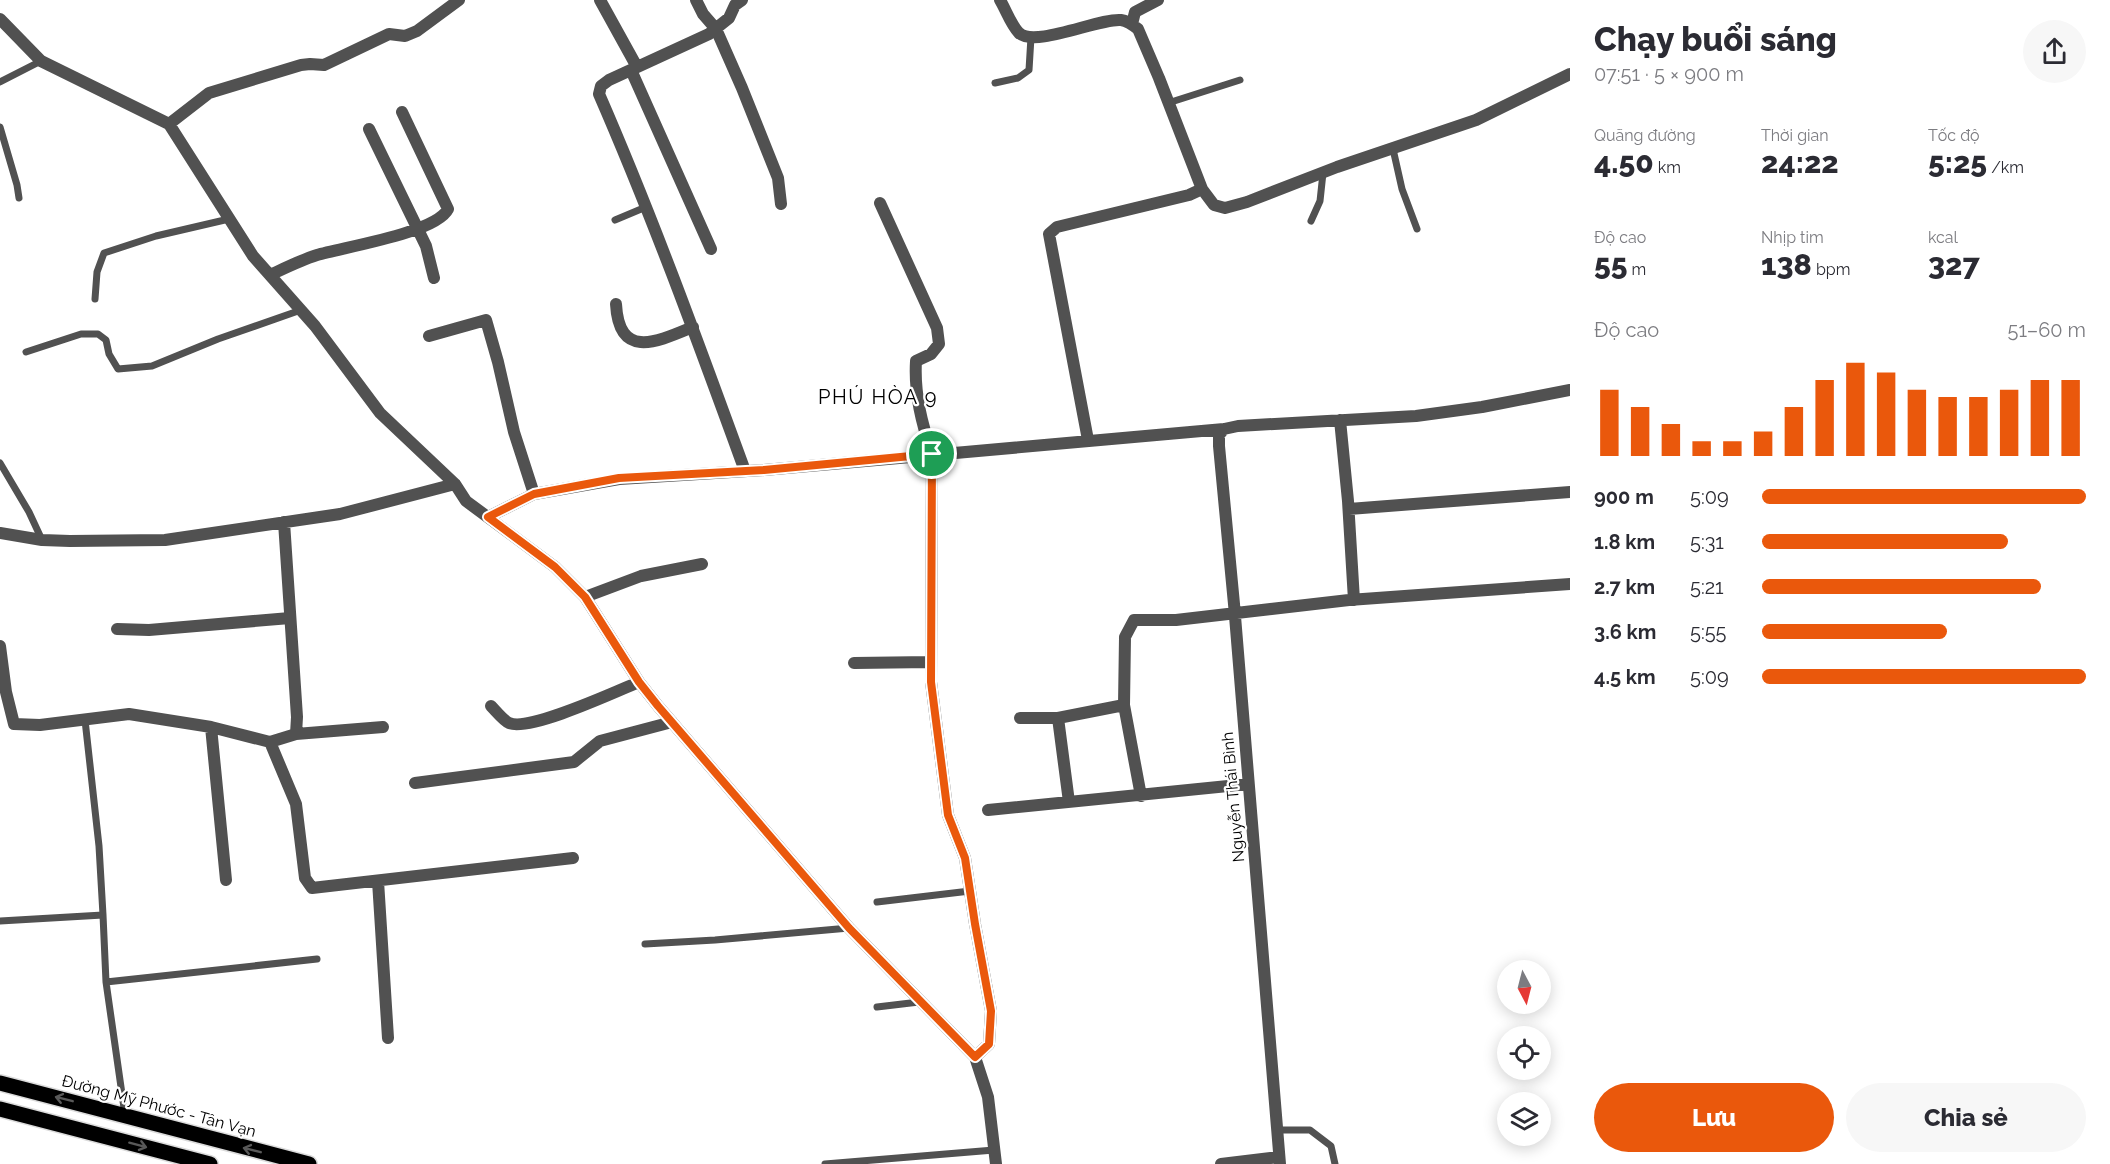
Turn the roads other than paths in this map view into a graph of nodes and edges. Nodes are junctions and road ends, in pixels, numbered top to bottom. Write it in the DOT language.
graph roads {
  1 [pos="459,0"];
  2 [pos="600,0"];
  3 [pos="696,0"];
  4 [pos="742,0"];
  5 [pos="1000,0"];
  6 [pos="1158,0"];
  7 [pos="0,19"];
  8 [pos="1132,24"];
  9 [pos="716,29"];
  10 [pos="1031,37"];
  11 [pos="41,61"];
  12 [pos="634,68"];
  13 [pos="1570,74"];
  14 [pos="1240,80"];
  15 [pos="0,82"];
  16 [pos="995,83"];
  17 [pos="1168,103"];
  18 [pos="402,112"];
  19 [pos="169,124"];
  20 [pos="0,127"];
  21 [pos="369,129"];
  22 [pos="1392,148"];
  23 [pos="1323,173"];
  24 [pos="1202,189"];
  25 [pos="19,198"];
  26 [pos="880,203"];
  27 [pos="781,204"];
  28 [pos="646,207"];
  29 [pos="229,219"];
  30 [pos="615,220"];
  31 [pos="1311,221"];
  32 [pos="417,228"];
  33 [pos="1417,229"];
  34 [pos="711,249"];
  35 [pos="270,275"];
  36 [pos="434,278"];
  37 [pos="95,299"];
  38 [pos="616,304"];
  39 [pos="301,310"];
  40 [pos="693,327"];
  41 [pos="429,336"];
  42 [pos="26,352"];
  43 [pos="1570,390"];
  44 [pos="1340,420"];
  45 [pos="1224,429"];
  46 [pos="1088,440"];
  47 [pos="932,454"];
  48 [pos="0,463"];
  49 [pos="745,471"];
  50 [pos="455,484"];
  51 [pos="1570,492"];
  52 [pos="534,494"];
  53 [pos="1349,509"];
  54 [pos="488,517"];
  55 [pos="284,522"];
  56 [pos="0,533"];
  57 [pos="42,540"];
  58 [pos="702,564"];
  59 [pos="1570,584"];
  60 [pos="585,597"];
  61 [pos="1354,600"];
  62 [pos="1234,613"];
  63 [pos="290,618"];
  64 [pos="117,629"];
  65 [pos="0,646"];
  66 [pos="931,662"];
  67 [pos="854,663"];
  68 [pos="639,682"];
  69 [pos="1124,705"];
  70 [pos="491,706"];
  71 [pos="1020,718"];
  72 [pos="1058,718"];
  73 [pos="85,720"];
  74 [pos="672,722"];
  75 [pos="211,727"];
  76 [pos="383,727"];
  77 [pos="296,734"];
  78 [pos="270,742"];
  79 [pos="415,783"];
  80 [pos="1248,784"];
  81 [pos="1141,796"];
  82 [pos="1069,802"];
  83 [pos="988,810"];
  84 [pos="573,858"];
  85 [pos="226,880"];
  86 [pos="378,881"];
  87 [pos="970,891"];
  88 [pos="877,902"];
  89 [pos="103,915"];
  90 [pos="0,921"];
  91 [pos="849,928"];
  92 [pos="645,944"];
  93 [pos="317,959"];
  94 [pos="106,982"];
  95 [pos="920,1002"];
  96 [pos="877,1006"];
  97 [pos="388,1038"];
  98 [pos="975,1057"];
  99 [pos="0,1083"];
  100 [pos="0,1109"];
  101 [pos="125,1115"];
  102 [pos="1276,1130"];
  103 [pos="994,1150"];
  104 [pos="1280,1160"];
  105 [pos="210,1164"];
  106 [pos="309,1164"];
  107 [pos="825,1164"];
  108 [pos="996,1164"];
  109 [pos="1221,1164"];
  110 [pos="1335,1164"];
  1 -- 19 [label="street"];
  2 -- 12 [label="street"];
  3 -- 9 [label="street"];
  4 -- 9 [label="street"];
  5 -- 10 [label="street"];
  6 -- 8 [label="street"];
  7 -- 11 [label="street"];
  8 -- 10 [label="street"];
  8 -- 17 [label="street"];
  9 -- 12 [label="street"];
  9 -- 27 [label="street"];
  10 -- 16 [label="lane"];
  11 -- 15 [label="lane"];
  11 -- 19 [label="street"];
  12 -- 28 [label="street"];
  12 -- 34 [label="street"];
  13 -- 22 [label="street"];
  14 -- 17 [label="lane"];
  17 -- 24 [label="street"];
  18 -- 32 [label="street"];
  19 -- 29 [label="street"];
  20 -- 25 [label="lane"];
  21 -- 32 [label="street"];
  22 -- 23 [label="street"];
  22 -- 33 [label="lane"];
  23 -- 24 [label="street"];
  23 -- 31 [label="lane"];
  24 -- 46 [label="street"];
  26 -- 47 [label="street"];
  28 -- 30 [label="lane"];
  28 -- 40 [label="street"];
  29 -- 35 [label="street"];
  29 -- 37 [label="lane"];
  32 -- 35 [label="street"];
  32 -- 36 [label="street"];
  35 -- 39 [label="street"];
  38 -- 40 [label="street"];
  39 -- 42 [label="lane"];
  39 -- 50 [label="street"];
  40 -- 49 [label="street"];
  41 -- 52 [label="street"];
  43 -- 44 [label="street"];
  44 -- 45 [label="street"];
  44 -- 53 [label="street"];
  45 -- 46 [label="street"];
  45 -- 62 [label="street, Nguyễn Thái Bình"];
  46 -- 47 [label="street"];
  47 -- 49 [label="street"];
  47 -- 66 [label="street"];
  48 -- 57 [label="lane"];
  49 -- 52 [label="street"];
  50 -- 54 [label="street"];
  50 -- 55 [label="street"];
  51 -- 53 [label="street"];
  52 -- 54 [label="street"];
  53 -- 61 [label="street"];
  54 -- 60 [label="street"];
  55 -- 57 [label="street"];
  55 -- 63 [label="street"];
  56 -- 57 [label="street"];
  58 -- 60 [label="street"];
  59 -- 61 [label="street"];
  60 -- 68 [label="street"];
  61 -- 62 [label="street"];
  62 -- 69 [label="street"];
  62 -- 80 [label="street, Nguyễn Thái Bình"];
  63 -- 64 [label="street"];
  63 -- 77 [label="street"];
  65 -- 73 [label="street"];
  66 -- 67 [label="street"];
  66 -- 87 [label="street"];
  68 -- 70 [label="street"];
  68 -- 74 [label="street"];
  69 -- 72 [label="street"];
  69 -- 81 [label="street"];
  71 -- 72 [label="street"];
  72 -- 82 [label="street"];
  73 -- 75 [label="street"];
  73 -- 89 [label="lane"];
  74 -- 79 [label="street"];
  74 -- 91 [label="street"];
  75 -- 78 [label="street"];
  75 -- 85 [label="street"];
  76 -- 77 [label="street"];
  77 -- 78 [label="street"];
  78 -- 86 [label="street"];
  80 -- 81 [label="street"];
  80 -- 102 [label="street, Nguyễn Thái Bình"];
  81 -- 82 [label="street"];
  82 -- 83 [label="street"];
  84 -- 86 [label="street"];
  86 -- 97 [label="street"];
  87 -- 88 [label="lane"];
  87 -- 98 [label="street"];
  89 -- 90 [label="lane"];
  89 -- 94 [label="lane"];
  91 -- 92 [label="lane"];
  91 -- 95 [label="street"];
  93 -- 94 [label="lane"];
  94 -- 101 [label="lane"];
  95 -- 96 [label="lane"];
  95 -- 98 [label="street"];
  98 -- 103 [label="street"];
  101 -- 99 [label="main road, Đường Mỹ Phước - Tân Vạn, one-way"];
  100 -- 105 [label="main road, one-way"];
  106 -- 101 [label="main road, Đường Mỹ Phước - Tân Vạn, one-way"];
  102 -- 104 [label="street, Nguyễn Thái Bình"];
  102 -- 110 [label="lane"];
  103 -- 107 [label="lane"];
  103 -- 108 [label="street"];
  104 -- 109 [label="street"];
}
